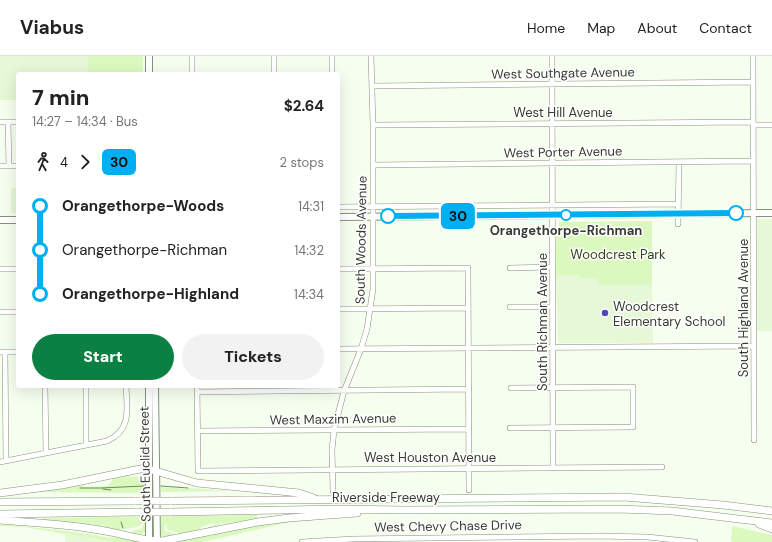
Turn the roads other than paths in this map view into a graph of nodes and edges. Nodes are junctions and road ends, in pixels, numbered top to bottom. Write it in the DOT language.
graph roads {
  1 [pos="149,56"];
  2 [pos="192,56"];
  3 [pos="274,56"];
  4 [pos="332,56"];
  5 [pos="371,56"];
  6 [pos="552,56"];
  7 [pos="753,56"];
  8 [pos="149,72"];
  9 [pos="192,72"];
  10 [pos="274,72"];
  11 [pos="332,72"];
  12 [pos="753,82"];
  13 [pos="553,84"];
  14 [pos="372,86"];
  15 [pos="0,122"];
  16 [pos="8,122"];
  17 [pos="16,122"];
  18 [pos="553,123"];
  19 [pos="753,123"];
  20 [pos="373,125"];
  21 [pos="772,125"];
  22 [pos="753,161"];
  23 [pos="679,162"];
  24 [pos="552,164"];
  25 [pos="374,165"];
  26 [pos="0,166"];
  27 [pos="9,166"];
  28 [pos="16,166"];
  29 [pos="678,204"];
  30 [pos="553,205"];
  31 [pos="340,207"];
  32 [pos="373,207"];
  33 [pos="753,213"];
  34 [pos="772,213"];
  35 [pos="678,214"];
  36 [pos="553,215"];
  37 [pos="340,217"];
  38 [pos="373,217"];
  39 [pos="0,220"];
  40 [pos="16,220"];
  41 [pos="678,224"];
  42 [pos="552,267"];
  43 [pos="510,268"];
  44 [pos="0,269"];
  45 [pos="16,269"];
  46 [pos="340,269"];
  47 [pos="373,269"];
  48 [pos="510,307"];
  49 [pos="553,307"];
  50 [pos="468,308"];
  51 [pos="340,309"];
  52 [pos="370,309"];
  53 [pos="0,312"];
  54 [pos="16,312"];
  55 [pos="754,346"];
  56 [pos="469,348"];
  57 [pos="553,348"];
  58 [pos="340,349"];
  59 [pos="361,349"];
  60 [pos="2,352"];
  61 [pos="16,352"];
  62 [pos="45,388"];
  63 [pos="86,388"];
  64 [pos="126,388"];
  65 [pos="149,388"];
  66 [pos="154,388"];
  67 [pos="511,388"];
  68 [pos="553,388"];
  69 [pos="197,389"];
  70 [pos="469,389"];
  71 [pos="344,391"];
  72 [pos="553,427"];
  73 [pos="469,428"];
  74 [pos="510,428"];
  75 [pos="334,430"];
  76 [pos="198,431"];
  77 [pos="754,440"];
  78 [pos="86,445"];
  79 [pos="46,453"];
  80 [pos="6,461"];
  81 [pos="0,462"];
  82 [pos="553,467"];
  83 [pos="662,467"];
  84 [pos="469,468"];
  85 [pos="332,469"];
  86 [pos="152,470"];
  87 [pos="469,490"];
  88 [pos="333,491"];
  89 [pos="0,493"];
  90 [pos="320,500"];
  91 [pos="0,502"];
  92 [pos="723,505"];
  93 [pos="772,506"];
  94 [pos="403,510"];
  95 [pos="772,511"];
  96 [pos="0,514"];
  97 [pos="0,520"];
  98 [pos="749,520"];
  99 [pos="772,522"];
  100 [pos="772,529"];
  101 [pos="500,539"];
  102 [pos="539,539"];
  103 [pos="647,539"];
  104 [pos="353,540"];
  105 [pos="153,541"];
  106 [pos="302,542"];
  107 [pos="695,542"];
  1 -- 8 [label="main road"];
  2 -- 9 [label="street"];
  3 -- 10 [label="street"];
  4 -- 11 [label="street"];
  5 -- 14 [label="street, South Woods Avenue"];
  6 -- 13 [label="street, South Richman Avenue"];
  7 -- 12 [label="street, South Highland Avenue"];
  12 -- 13 [label="street, West Southgate Avenue"];
  12 -- 19 [label="street, South Highland Avenue"];
  13 -- 14 [label="street, West Southgate Avenue"];
  13 -- 18 [label="street, South Richman Avenue"];
  14 -- 20 [label="street, South Woods Avenue"];
  15 -- 16 [label="street"];
  16 -- 17 [label="street"];
  16 -- 27 [label="street"];
  18 -- 19 [label="street, West Hill Avenue"];
  18 -- 20 [label="street, West Hill Avenue"];
  18 -- 24 [label="street, South Richman Avenue"];
  19 -- 21 [label="street, West Hill Avenue"];
  19 -- 22 [label="street, South Highland Avenue"];
  20 -- 25 [label="street, South Woods Avenue"];
  22 -- 23 [label="street, West Porter Avenue"];
  22 -- 33 [label="street, South Highland Avenue"];
  23 -- 24 [label="street, West Porter Avenue"];
  23 -- 29 [label="street"];
  24 -- 25 [label="street, West Porter Avenue"];
  24 -- 30 [label="street, South Richman Avenue"];
  25 -- 32 [label="street, South Woods Avenue"];
  26 -- 27 [label="street"];
  27 -- 28 [label="street"];
  29 -- 30 [label="street"];
  29 -- 35 [label="street"];
  30 -- 32 [label="street"];
  30 -- 36 [label="street, South Richman Avenue"];
  31 -- 32 [label="street"];
  32 -- 38 [label="street, South Woods Avenue"];
  33 -- 34 [label="main road"];
  33 -- 35 [label="main road"];
  33 -- 55 [label="street, South Highland Avenue"];
  35 -- 36 [label="main road"];
  35 -- 41 [label="street"];
  36 -- 38 [label="main road"];
  36 -- 42 [label="street, South Richman Avenue"];
  37 -- 38 [label="main road"];
  38 -- 47 [label="street, South Woods Avenue"];
  39 -- 40 [label="main road"];
  42 -- 43 [label="street"];
  42 -- 49 [label="street, South Richman Avenue"];
  44 -- 45 [label="street"];
  46 -- 47 [label="street"];
  47 -- 50 [label="street"];
  47 -- 52 [label="street, South Woods Avenue"];
  48 -- 49 [label="street"];
  49 -- 57 [label="street, South Richman Avenue"];
  50 -- 52 [label="street"];
  50 -- 56 [label="street"];
  51 -- 52 [label="street"];
  52 -- 59 [label="street, South Woods Avenue"];
  53 -- 54 [label="street"];
  55 -- 57 [label="street"];
  55 -- 77 [label="street, South Highland Avenue"];
  56 -- 57 [label="street"];
  56 -- 59 [label="street"];
  56 -- 70 [label="street"];
  57 -- 68 [label="street, South Richman Avenue"];
  58 -- 59 [label="street"];
  59 -- 71 [label="street, South Woods Avenue"];
  60 -- 61 [label="street"];
  60 -- 80 [label="street"];
  62 -- 79 [label="street"];
  63 -- 78 [label="street"];
  64 -- 78 [label="street"];
  65 -- 86 [label="main road, South Euclid Street"];
  66 -- 86 [label="main road, South Euclid Street"];
  67 -- 68 [label="street"];
  68 -- 72 [label="street, South Richman Avenue"];
  68 -- 72 [label="street"];
  69 -- 71 [label="street"];
  69 -- 76 [label="street"];
  70 -- 71 [label="street"];
  70 -- 73 [label="street"];
  71 -- 75 [label="street, South Woods Avenue"];
  72 -- 74 [label="street"];
  72 -- 82 [label="street, South Richman Avenue"];
  73 -- 75 [label="street, West Maxzim Avenue"];
  73 -- 84 [label="street"];
  75 -- 76 [label="street, West Maxzim Avenue"];
  75 -- 85 [label="street, South Woods Avenue"];
  76 -- 85 [label="street, West Houston Avenue"];
  78 -- 79 [label="street"];
  79 -- 80 [label="street"];
  80 -- 81 [label="street"];
  82 -- 83 [label="street, West Houston Avenue"];
  82 -- 84 [label="street, West Houston Avenue"];
  84 -- 85 [label="street, West Houston Avenue"];
  84 -- 87 [label="street"];
  85 -- 88 [label="street, South Woods Avenue"];
  86 -- 89 [label="highway"];
  86 -- 90 [label="highway"];
  86 -- 105 [label="main road, South Euclid Street"];
  90 -- 91 [label="highway, Riverside Freeway, bridge"];
  90 -- 92 [label="highway, Riverside Freeway"];
  92 -- 93 [label="highway"];
  92 -- 95 [label="highway, Riverside Freeway"];
  94 -- 96 [label="highway, Riverside Freeway, bridge"];
  94 -- 98 [label="highway, Riverside Freeway"];
  94 -- 105 [label="highway"];
  97 -- 105 [label="highway"];
  98 -- 99 [label="highway, Riverside Freeway"];
  98 -- 100 [label="highway"];
  101 -- 102 [label="street, West Chevy Chase Drive"];
  101 -- 104 [label="street, West Chevy Chase Drive"];
  102 -- 103 [label="street, West Chevy Chase Drive"];
  103 -- 107 [label="street, West Chevy Chase Drive"];
  104 -- 106 [label="street, West Chevy Chase Drive"];
}
